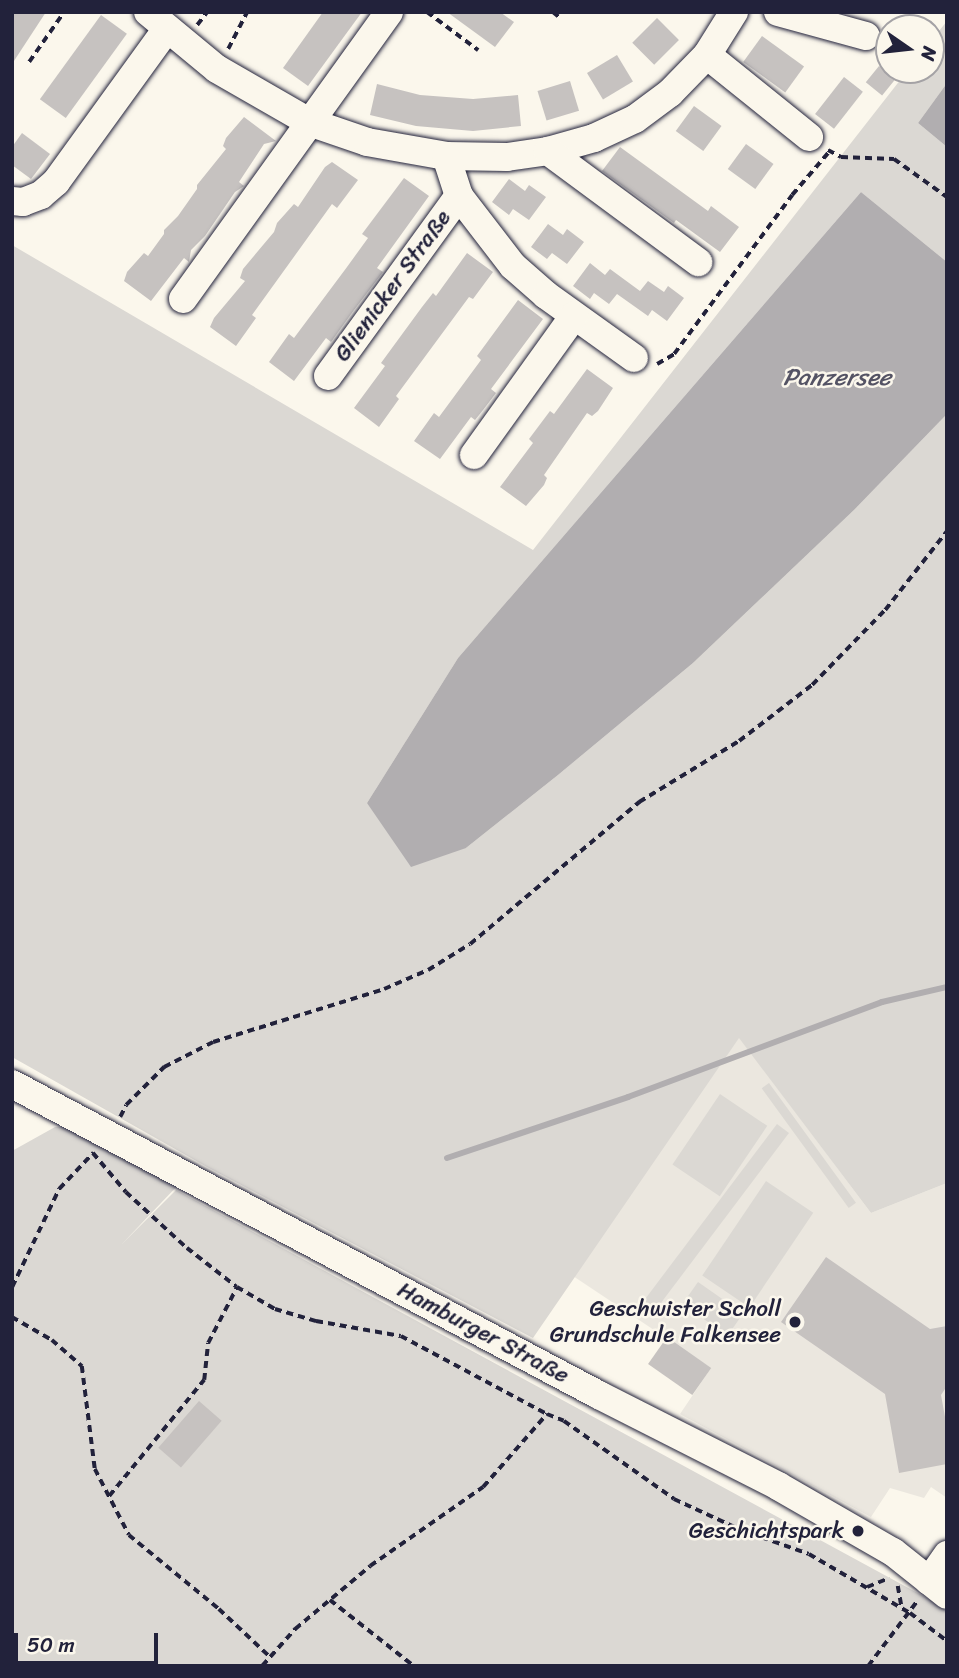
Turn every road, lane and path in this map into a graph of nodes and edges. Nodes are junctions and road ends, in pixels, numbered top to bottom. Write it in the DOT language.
graph roads {
  1 [pos="64,12"];
  2 [pos="247,12"];
  3 [pos="389,12"];
  4 [pos="427,12"];
  5 [pos="553,12"];
  6 [pos="734,12"];
  7 [pos="778,12"];
  8 [pos="559,17"];
  9 [pos="157,21"];
  10 [pos="866,36"];
  11 [pos="478,50"];
  12 [pos="707,55"];
  13 [pos="29,62"];
  14 [pos="217,69"];
  15 [pos="309,122"];
  16 [pos="819,144"];
  17 [pos="548,151"];
  18 [pos="446,156"];
  19 [pos="459,196"];
  20 [pos="947,197"];
  21 [pos="12,201"];
  22 [pos="698,262"];
  23 [pos="183,299"];
  24 [pos="574,316"];
  25 [pos="634,358"];
  26 [pos="328,376"];
  27 [pos="474,455"];
  28 [pos="947,531"];
  29 [pos="12,1084"];
  30 [pos="117,1122"];
  31 [pos="12,1287"];
  32 [pos="237,1287"];
  33 [pos="12,1317"];
  34 [pos="547,1415"];
  35 [pos="109,1496"];
  36 [pos="947,1555"];
  37 [pos="867,1587"];
  38 [pos="938,1588"];
  39 [pos="330,1600"];
  40 [pos="902,1608"];
  41 [pos="911,1613"];
  42 [pos="947,1642"];
  43 [pos="269,1656"];
  44 [pos="262,1666"];
  45 [pos="414,1666"];
  46 [pos="868,1666"];
  1 -- 13 [label="path"];
  2 -- 14 [label="path"];
  3 -- 15 [label="street"];
  4 -- 11 [label="path"];
  5 -- 8 [label="path"];
  6 -- 12 [label="street"];
  7 -- 10 [label="street"];
  9 -- 14 [label="street"];
  9 -- 21 [label="street"];
  12 -- 16 [label="street"];
  12 -- 17 [label="street"];
  14 -- 15 [label="street"];
  15 -- 18 [label="street"];
  15 -- 23 [label="street"];
  16 -- 20 [label="path"];
  16 -- 25 [label="path"];
  17 -- 18 [label="street"];
  17 -- 22 [label="street"];
  18 -- 19 [label="street, Glienicker Straße"];
  19 -- 24 [label="street, Glienicker Straße"];
  19 -- 26 [label="street, Glienicker Straße"];
  24 -- 25 [label="street, Glienicker Straße"];
  24 -- 27 [label="street"];
  28 -- 30 [label="path"];
  29 -- 38 [label="street, Hamburger Straße"];
  31 -- 32 [label="path"];
  32 -- 34 [label="path"];
  32 -- 35 [label="path"];
  33 -- 35 [label="path"];
  34 -- 37 [label="path"];
  34 -- 39 [label="path"];
  35 -- 43 [label="path"];
  36 -- 38 [label="street"];
  37 -- 40 [label="path"];
  37 -- 40 [label="path"];
  38 -- 41 [label="path"];
  39 -- 43 [label="path"];
  39 -- 45 [label="path"];
  40 -- 41 [label="path"];
  41 -- 42 [label="path"];
  41 -- 46 [label="path"];
  43 -- 44 [label="path"];
}
